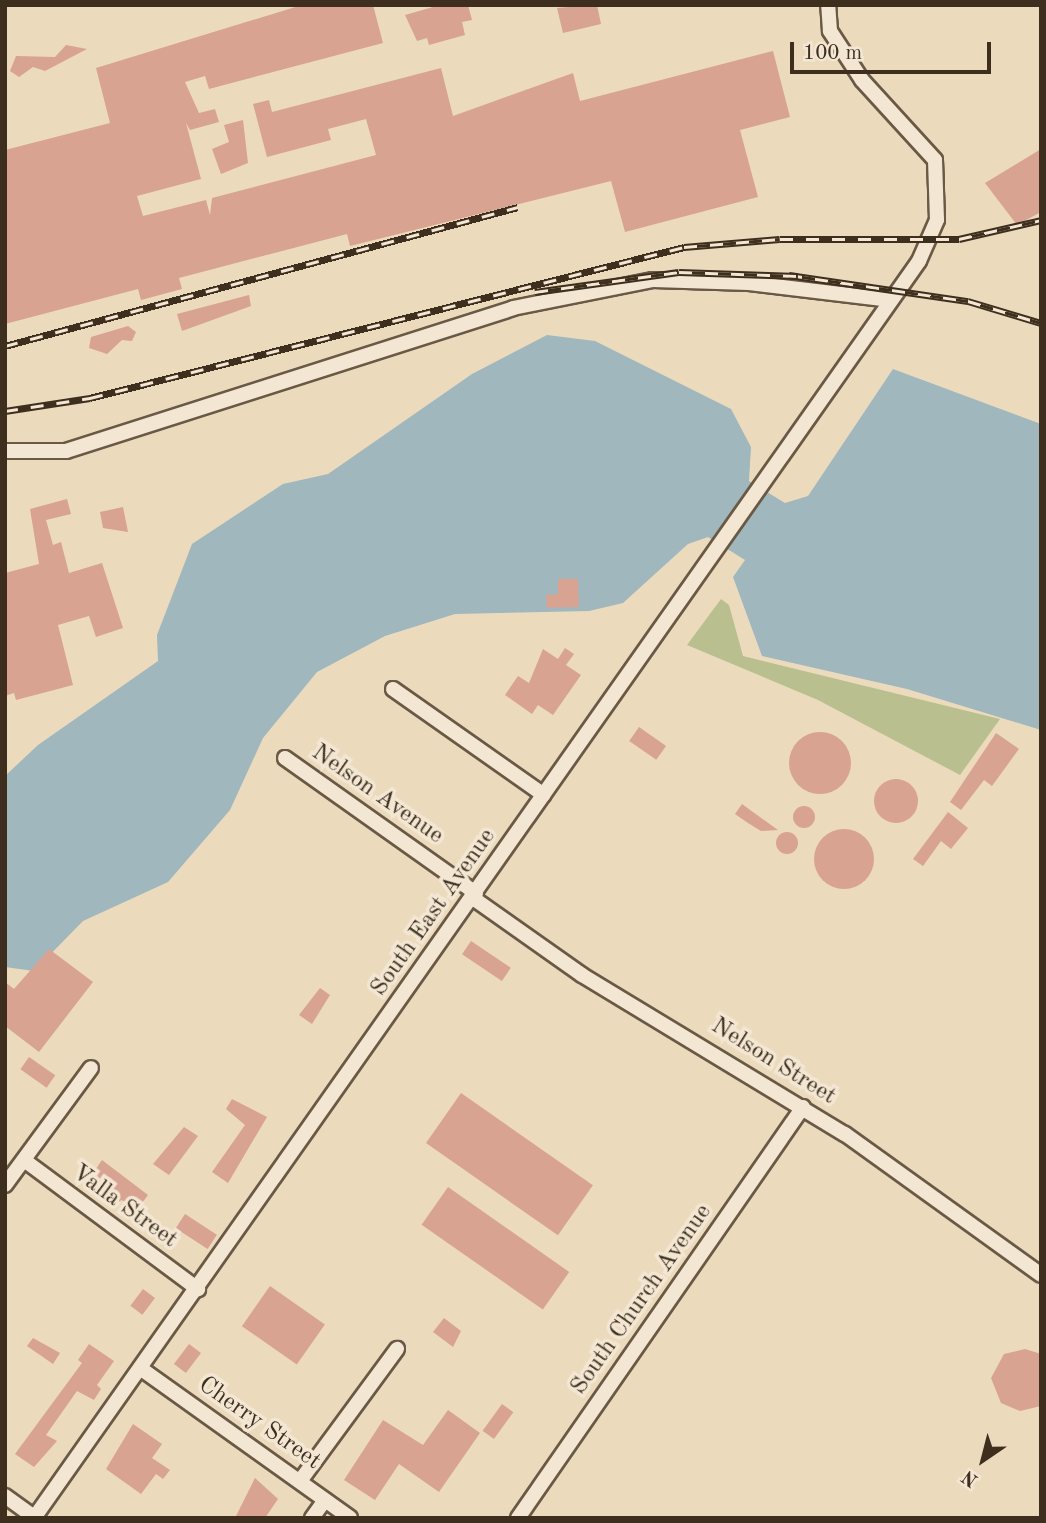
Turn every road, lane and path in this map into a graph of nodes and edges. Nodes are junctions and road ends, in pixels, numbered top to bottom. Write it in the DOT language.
graph roads {
  1 [pos="828,5"];
  2 [pos="891,300"];
  3 [pos="5,451"];
  4 [pos="393,689"];
  5 [pos="285,758"];
  6 [pos="544,795"];
  7 [pos="475,896"];
  8 [pos="91,1069"];
  9 [pos="803,1107"];
  10 [pos="24,1160"];
  11 [pos="5,1185"];
  12 [pos="1041,1275"];
  13 [pos="198,1289"];
  14 [pos="397,1349"];
  15 [pos="140,1368"];
  16 [pos="300,1481"];
  17 [pos="5,1496"];
  18 [pos="325,1500"];
  19 [pos="34,1518"];
  20 [pos="312,1518"];
  21 [pos="350,1518"];
  22 [pos="518,1518"];
  1 -- 2 [label="street, South East Avenue"];
  2 -- 3 [label="street"];
  2 -- 6 [label="street, South East Avenue"];
  4 -- 6 [label="street"];
  5 -- 7 [label="street, Nelson Avenue"];
  6 -- 7 [label="street, South East Avenue"];
  7 -- 9 [label="street, Nelson Street"];
  7 -- 13 [label="street, South East Avenue"];
  8 -- 10 [label="street"];
  9 -- 12 [label="street, Nelson Street"];
  9 -- 22 [label="street, South Church Avenue"];
  10 -- 11 [label="street"];
  10 -- 13 [label="street, Valla Street"];
  13 -- 15 [label="street, South East Avenue"];
  14 -- 16 [label="street"];
  15 -- 16 [label="street, Cherry Street"];
  15 -- 19 [label="street, South East Avenue"];
  16 -- 18 [label="street, Cherry Street"];
  17 -- 19 [label="street"];
  18 -- 20 [label="street"];
  18 -- 21 [label="street, Cherry Street"];
}
